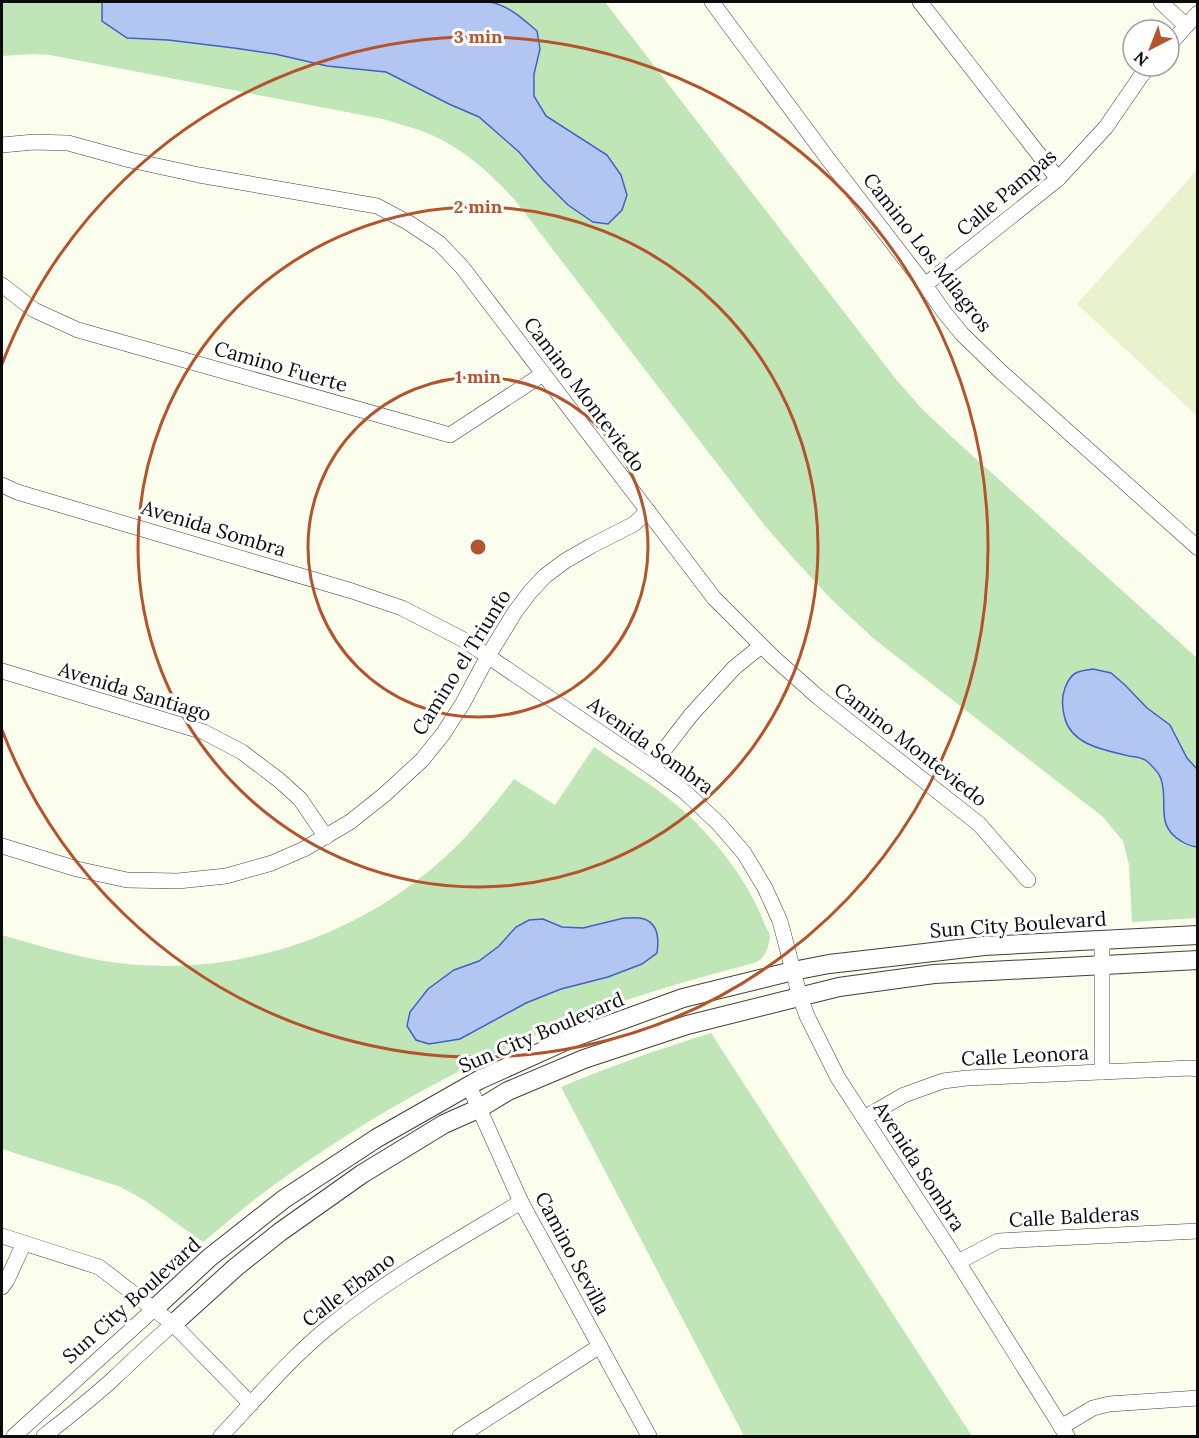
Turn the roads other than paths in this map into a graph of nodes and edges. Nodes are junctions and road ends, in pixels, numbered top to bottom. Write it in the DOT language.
graph roads {
  1 [pos="712,2"];
  2 [pos="920,2"];
  3 [pos="1161,2"];
  4 [pos="1197,13"];
  5 [pos="1186,26"];
  6 [pos="1181,32"];
  7 [pos="1140,78"];
  8 [pos="2,145"];
  9 [pos="1058,179"];
  10 [pos="2,285"];
  11 [pos="925,285"];
  12 [pos="543,374"];
  13 [pos="2,485"];
  14 [pos="648,511"];
  15 [pos="1197,548"];
  16 [pos="761,646"];
  17 [pos="488,656"];
  18 [pos="2,671"];
  19 [pos="651,767"];
  20 [pos="326,837"];
  21 [pos="2,846"];
  22 [pos="1028,880"];
  23 [pos="1197,935"];
  24 [pos="1102,940"];
  25 [pos="1197,960"];
  26 [pos="1102,966"];
  27 [pos="793,971"];
  28 [pos="800,997"];
  29 [pos="1197,1069"];
  30 [pos="1102,1072"];
  31 [pos="469,1086"];
  32 [pos="480,1108"];
  33 [pos="864,1118"];
  34 [pos="521,1202"];
  35 [pos="1197,1231"];
  36 [pos="2,1236"];
  37 [pos="24,1243"];
  38 [pos="958,1262"];
  39 [pos="2,1287"];
  40 [pos="154,1309"];
  41 [pos="173,1324"];
  42 [pos="600,1346"];
  43 [pos="1197,1398"];
  44 [pos="251,1404"];
  45 [pos="1064,1432"];
  46 [pos="14,1437"];
  47 [pos="44,1437"];
  48 [pos="221,1437"];
  49 [pos="460,1437"];
  50 [pos="649,1437"];
  1 -- 11 [label="street, Camino Los Milagros"];
  2 -- 9 [label="street"];
  3 -- 5 [label="street"];
  4 -- 5 [label="street"];
  5 -- 6 [label="street"];
  7 -- 9 [label="street, Calle Pampas"];
  8 -- 12 [label="street, Camino Monteviedo"];
  9 -- 11 [label="street, Calle Pampas"];
  10 -- 12 [label="street, Camino Fuerte"];
  11 -- 15 [label="street, Camino Los Milagros"];
  12 -- 14 [label="street, Camino Monteviedo"];
  13 -- 17 [label="street, Avenida Sombra"];
  14 -- 16 [label="street, Camino Monteviedo"];
  14 -- 17 [label="street, Camino el Triunfo"];
  16 -- 19 [label="street"];
  16 -- 22 [label="street, Camino Monteviedo"];
  17 -- 19 [label="street, Avenida Sombra"];
  17 -- 20 [label="street, Camino el Triunfo"];
  18 -- 20 [label="street, Avenida Santiago"];
  19 -- 27 [label="street, Avenida Sombra"];
  20 -- 21 [label="street, Camino el Triunfo"];
  23 -- 24 [label="street, Sun City Boulevard"];
  24 -- 26 [label="street"];
  24 -- 27 [label="street, Sun City Boulevard"];
  25 -- 26 [label="street"];
  26 -- 28 [label="street"];
  26 -- 30 [label="street"];
  27 -- 28 [label="street, Avenida Sombra"];
  27 -- 31 [label="street, Sun City Boulevard"];
  28 -- 32 [label="street"];
  28 -- 33 [label="street, Avenida Sombra"];
  29 -- 30 [label="street, Calle Leonora"];
  30 -- 33 [label="street, Calle Leonora"];
  31 -- 32 [label="street, Camino Sevilla"];
  31 -- 40 [label="street, Sun City Boulevard"];
  32 -- 34 [label="street, Camino Sevilla"];
  32 -- 41 [label="street"];
  33 -- 38 [label="street, Avenida Sombra"];
  34 -- 42 [label="street, Camino Sevilla"];
  34 -- 44 [label="street, Calle Ebano"];
  35 -- 38 [label="street, Calle Balderas"];
  36 -- 37 [label="street"];
  37 -- 39 [label="street"];
  37 -- 40 [label="street"];
  38 -- 45 [label="street, Avenida Sombra"];
  40 -- 41 [label="street"];
  40 -- 46 [label="street, Sun City Boulevard"];
  41 -- 44 [label="street"];
  41 -- 47 [label="street"];
  42 -- 49 [label="street"];
  42 -- 50 [label="street, Camino Sevilla"];
  43 -- 45 [label="street"];
  44 -- 48 [label="street, Calle Ebano"];
}
